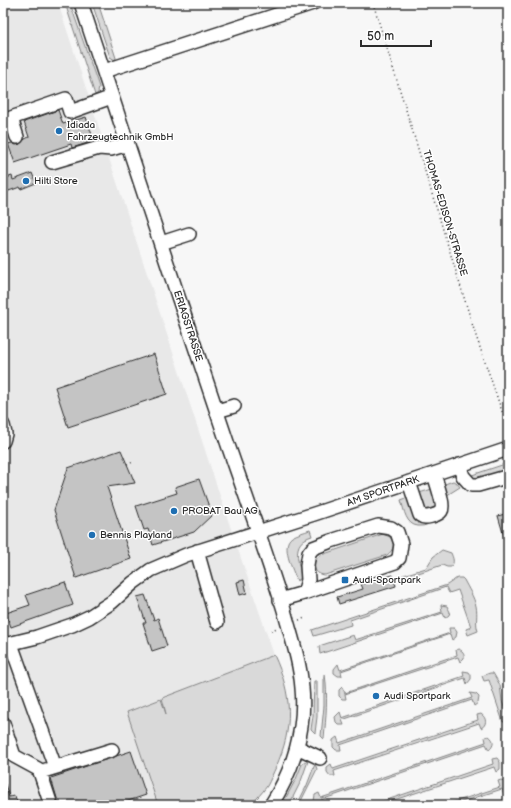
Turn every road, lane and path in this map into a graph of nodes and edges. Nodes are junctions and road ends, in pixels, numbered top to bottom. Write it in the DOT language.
graph roads {
  1 [pos="81,3"];
  2 [pos="313,3"];
  3 [pos="373,3"];
  4 [pos="104,71"];
  5 [pos="112,97"];
  6 [pos="18,137"];
  7 [pos="128,144"];
  8 [pos="52,162"];
  9 [pos="189,234"];
  10 [pos="161,243"];
  11 [pos="234,406"];
  12 [pos="217,411"];
  13 [pos="3,425"];
  14 [pos="507,426"];
  15 [pos="3,441"];
  16 [pos="508,449"];
  17 [pos="134,462"];
  18 [pos="127,464"];
  19 [pos="458,465"];
  20 [pos="434,474"];
  21 [pos="507,477"];
  22 [pos="409,482"];
  23 [pos="258,532"];
  24 [pos="197,551"];
  25 [pos="304,593"];
  26 [pos="280,600"];
  27 [pos="217,622"];
  28 [pos="7,644"];
  29 [pos="3,723"];
  30 [pos="297,748"];
  31 [pos="112,750"];
  32 [pos="320,758"];
  33 [pos="55,767"];
  34 [pos="40,772"];
  35 [pos="51,805"];
  36 [pos="271,805"];
  1 -- 4 [label="street, ERIAGSTRASSE"];
  2 -- 4 [label="street"];
  3 -- 14 [label="path, THOMAS-EDISON-STRASSE"];
  4 -- 5 [label="street, ERIAGSTRASSE"];
  5 -- 6 [label="street"];
  5 -- 7 [label="street, ERIAGSTRASSE"];
  7 -- 8 [label="street"];
  7 -- 10 [label="street, ERIAGSTRASSE"];
  9 -- 10 [label="street"];
  10 -- 12 [label="street, ERIAGSTRASSE"];
  11 -- 12 [label="street"];
  12 -- 23 [label="street, ERIAGSTRASSE"];
  13 -- 15 [label="street"];
  16 -- 19 [label="street, AM SPORTPARK"];
  17 -- 18 [label="path"];
  19 -- 20 [label="street, AM SPORTPARK"];
  19 -- 21 [label="street"];
  20 -- 22 [label="street, AM SPORTPARK"];
  20 -- 22 [label="street"];
  22 -- 23 [label="street, AM SPORTPARK"];
  23 -- 24 [label="street, AM SPORTPARK"];
  23 -- 26 [label="street, ERIAGSTRASSE"];
  24 -- 27 [label="street"];
  24 -- 28 [label="street, AM SPORTPARK"];
  25 -- 25 [label="street"];
  25 -- 26 [label="street"];
  26 -- 30 [label="street, ERIAGSTRASSE"];
  28 -- 33 [label="street"];
  29 -- 34 [label="street"];
  30 -- 32 [label="street"];
  30 -- 36 [label="street, ERIAGSTRASSE"];
  31 -- 33 [label="street"];
  33 -- 34 [label="street"];
  34 -- 35 [label="street"];
}
